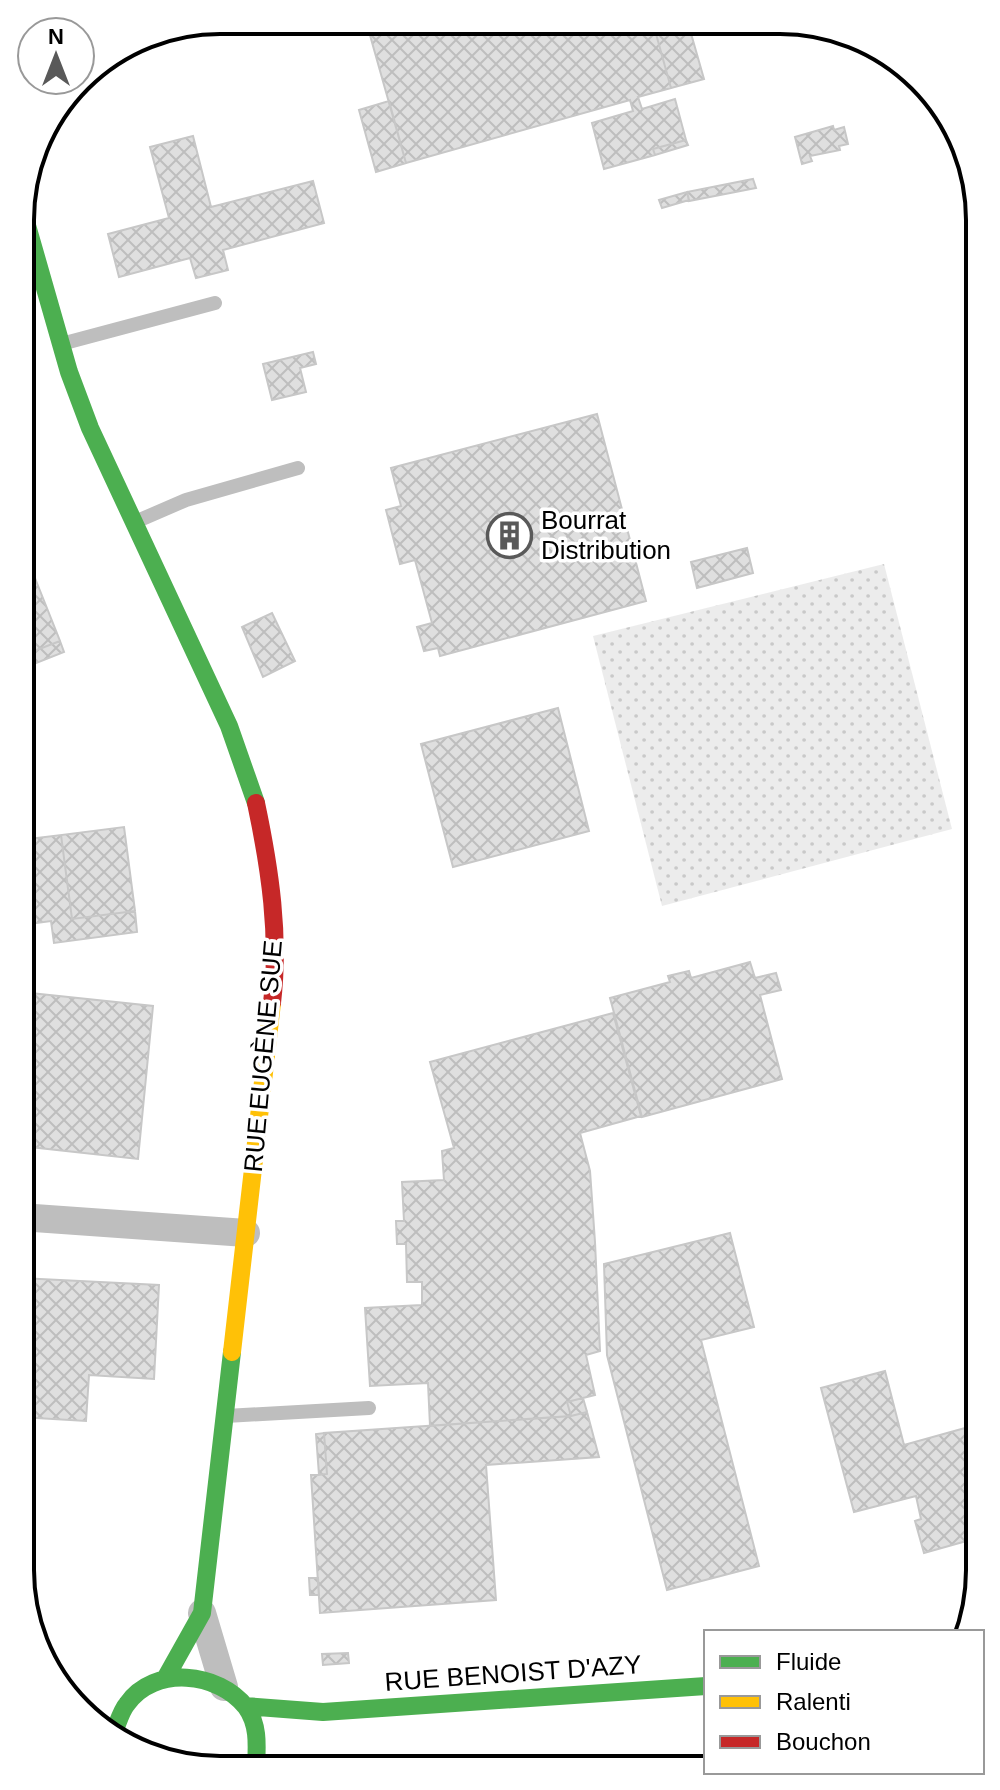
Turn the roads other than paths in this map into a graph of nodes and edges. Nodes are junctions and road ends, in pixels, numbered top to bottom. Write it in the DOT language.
graph roads {
  1 [pos="34,250"];
  2 [pos="215,303"];
  3 [pos="61,344"];
  4 [pos="298,468"];
  5 [pos="133,523"];
  6 [pos="34,1218"];
  7 [pos="246,1233"];
  8 [pos="369,1408"];
  9 [pos="226,1416"];
  10 [pos="202,1613"];
  11 [pos="165,1679"];
  12 [pos="704,1686"];
  13 [pos="224,1687"];
  14 [pos="245,1706"];
  15 [pos="323,1712"];
  16 [pos="117,1725"];
  17 [pos="298,1730"];
  18 [pos="276,1745"];
  19 [pos="257,1756"];
  20 [pos="264,1756"];
  1 -- 3 [label="street, RUE EUGÈNE SUE"];
  2 -- 3 [label="lane"];
  3 -- 5 [label="street, RUE EUGÈNE SUE"];
  4 -- 5 [label="lane"];
  5 -- 7 [label="street, RUE EUGÈNE SUE"];
  6 -- 7 [label="street"];
  7 -- 9 [label="street, RUE EUGÈNE SUE"];
  8 -- 9 [label="lane"];
  9 -- 10 [label="street, RUE EUGÈNE SUE"];
  10 -- 11 [label="street, RUE EUGÈNE SUE"];
  10 -- 13 [label="street, RUE EUGÈNE SUE"];
  11 -- 13 [label="street"];
  11 -- 16 [label="street"];
  12 -- 15 [label="street, RUE BENOIST D'AZY"];
  13 -- 14 [label="street"];
  14 -- 15 [label="street, RUE BENOIST D'AZY"];
  14 -- 19 [label="street"];
  15 -- 17 [label="street"];
  18 -- 20 [label="street"];
}
